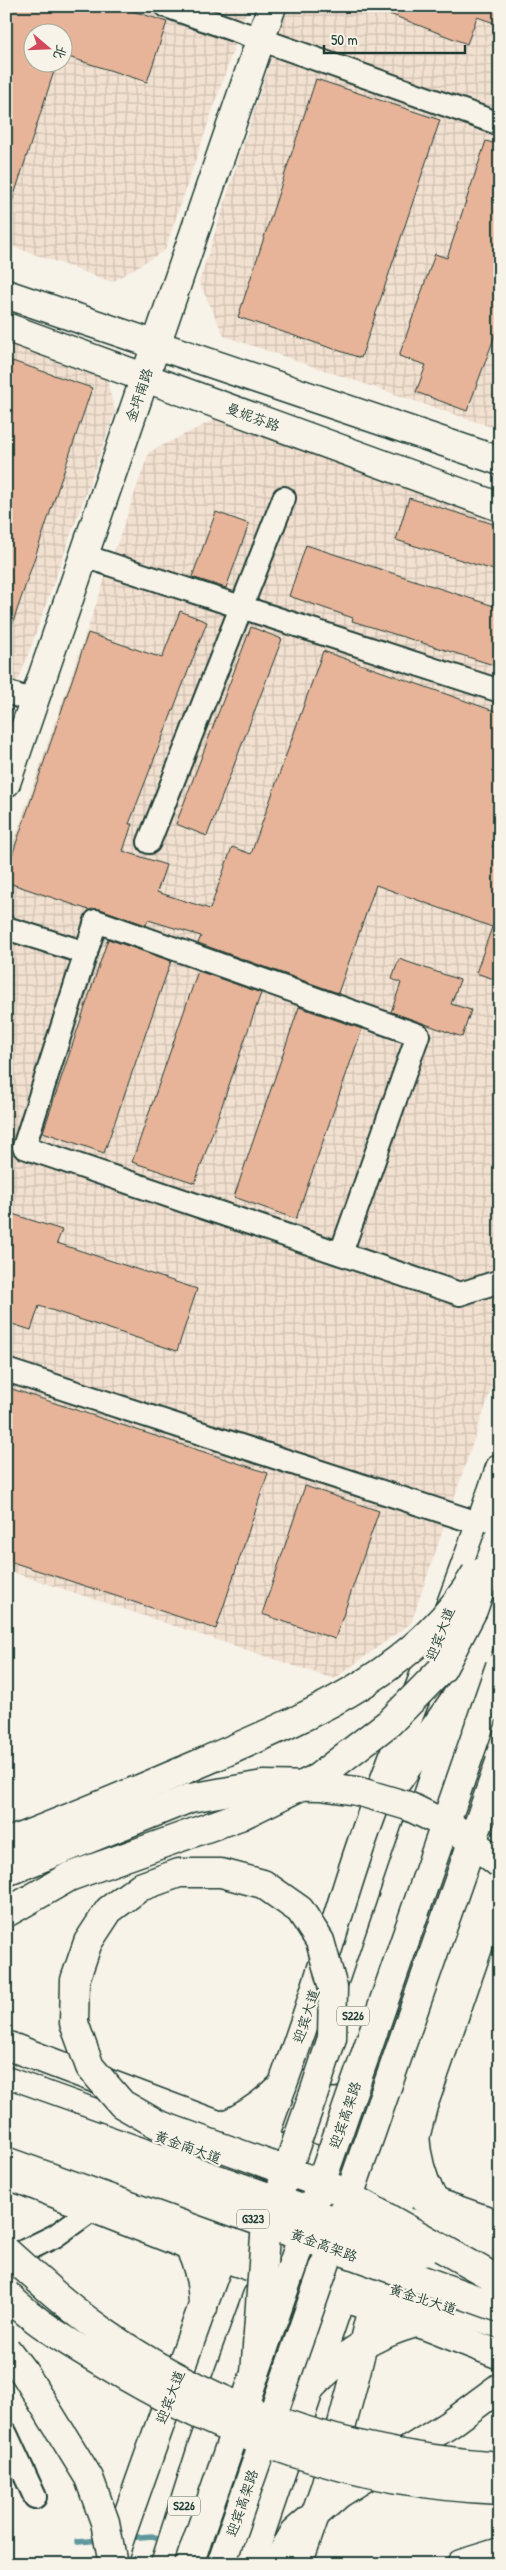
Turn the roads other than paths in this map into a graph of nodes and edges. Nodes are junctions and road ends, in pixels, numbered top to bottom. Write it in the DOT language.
graph roads {
  1 [pos="166,6"];
  2 [pos="272,6"];
  3 [pos="262,39"];
  4 [pos="500,124"];
  5 [pos="6,294"];
  6 [pos="6,327"];
  7 [pos="156,346"];
  8 [pos="145,378"];
  9 [pos="500,460"];
  10 [pos="284,498"];
  11 [pos="500,507"];
  12 [pos="84,556"];
  13 [pos="241,607"];
  14 [pos="500,691"];
  15 [pos="6,692"];
  16 [pos="34,701"];
  17 [pos="6,783"];
  18 [pos="149,842"];
  19 [pos="6,928"];
  20 [pos="86,953"];
  21 [pos="341,1253"];
  22 [pos="500,1283"];
  23 [pos="6,1370"];
  24 [pos="500,1468"];
  25 [pos="493,1531"];
  26 [pos="500,1583"];
  27 [pos="500,1666"];
  28 [pos="464,1686"];
  29 [pos="500,1762"];
  30 [pos="500,1813"];
  31 [pos="369,1821"];
  32 [pos="6,1842"];
  33 [pos="500,1864"];
  34 [pos="6,1872"];
  35 [pos="500,1884"];
  36 [pos="6,1912"];
  37 [pos="6,2046"];
  38 [pos="6,2081"];
  39 [pos="282,2086"];
  40 [pos="6,2104"];
  41 [pos="221,2126"];
  42 [pos="6,2130"];
  43 [pos="158,2136"];
  44 [pos="415,2136"];
  45 [pos="262,2141"];
  46 [pos="6,2150"];
  47 [pos="306,2156"];
  48 [pos="252,2171"];
  49 [pos="6,2174"];
  50 [pos="391,2186"];
  51 [pos="295,2187"];
  52 [pos="115,2193"];
  53 [pos="435,2202"];
  54 [pos="156,2208"];
  55 [pos="92,2210"];
  56 [pos="383,2214"];
  57 [pos="500,2225"];
  58 [pos="189,2246"];
  59 [pos="225,2246"];
  60 [pos="6,2251"];
  61 [pos="6,2260"];
  62 [pos="270,2262"];
  63 [pos="497,2265"];
  64 [pos="343,2286"];
  65 [pos="6,2294"];
  66 [pos="375,2296"];
  67 [pos="203,2308"];
  68 [pos="493,2316"];
  69 [pos="417,2323"];
  70 [pos="364,2344"];
  71 [pos="6,2349"];
  72 [pos="500,2355"];
  73 [pos="255,2374"];
  74 [pos="500,2387"];
  75 [pos="309,2389"];
  76 [pos="6,2434"];
  77 [pos="500,2466"];
  78 [pos="500,2490"];
  79 [pos="35,2497"];
  80 [pos="500,2552"];
  81 [pos="112,2564"];
  82 [pos="165,2564"];
  83 [pos="190,2564"];
  84 [pos="221,2564"];
  85 [pos="250,2564"];
  86 [pos="276,2564"];
  87 [pos="298,2564"];
  88 [pos="461,2564"];
  1 -- 3 [label="street"];
  2 -- 3 [label="main road, 金坪南路"];
  3 -- 4 [label="street"];
  3 -- 7 [label="main road, 金坪南路"];
  5 -- 7 [label="main road"];
  6 -- 8 [label="main road, 曼妮芬路"];
  7 -- 8 [label="main road, 金坪南路"];
  7 -- 9 [label="main road"];
  8 -- 11 [label="main road, 曼妮芬路"];
  8 -- 12 [label="main road, 金坪南路"];
  10 -- 13 [label="street"];
  12 -- 13 [label="street"];
  12 -- 16 [label="main road, 金坪南路"];
  13 -- 14 [label="street"];
  13 -- 18 [label="street"];
  15 -- 16 [label="street"];
  16 -- 17 [label="main road, 金坪南路"];
  19 -- 20 [label="street"];
  20 -- 21 [label="street"];
  20 -- 21 [label="street"];
  21 -- 22 [label="street"];
  23 -- 25 [label="street"];
  24 -- 25 [label="main road, 迎宾大道"];
  25 -- 31 [label="main road, 迎宾大道"];
  25 -- 32 [label="main road, bridge"];
  25 -- 36 [label="main road, bridge"];
  26 -- 28 [label="main road, S226"];
  27 -- 73 [label="main road, 迎宾高架路, bridge"];
  28 -- 31 [label="main road"];
  28 -- 47 [label="main road, S226"];
  29 -- 84 [label="main road, 迎宾高架路, bridge"];
  30 -- 50 [label="main road"];
  31 -- 39 [label="main road, 迎宾大道"];
  33 -- 34 [label="main road, bridge"];
  35 -- 44 [label="main road"];
  37 -- 41 [label="main road"];
  38 -- 43 [label="main road, 黄金南大道"];
  39 -- 41 [label="main road"];
  39 -- 45 [label="main road, 迎宾大道"];
  40 -- 63 [label="main road, 黄金高架路 / G323, bridge"];
  41 -- 43 [label="main road"];
  41 -- 45 [label="main road"];
  42 -- 68 [label="main road, 黄金高架路 / G323, bridge"];
  43 -- 48 [label="main road, 黄金南大道"];
  44 -- 50 [label="main road"];
  44 -- 53 [label="main road"];
  45 -- 47 [label="main road"];
  45 -- 48 [label="main road, 迎宾大道"];
  46 -- 52 [label="main road"];
  47 -- 50 [label="main road"];
  47 -- 51 [label="main road, S226"];
  48 -- 51 [label="main road, 黄金南大道"];
  48 -- 59 [label="main road, 迎宾大道"];
  49 -- 55 [label="main road"];
  50 -- 53 [label="main road"];
  50 -- 56 [label="main road"];
  51 -- 56 [label="main road, 黄金南大道"];
  51 -- 62 [label="main road, S226"];
  52 -- 54 [label="main road"];
  52 -- 55 [label="street"];
  53 -- 57 [label="main road"];
  53 -- 63 [label="main road"];
  54 -- 58 [label="main road"];
  54 -- 59 [label="main road"];
  55 -- 58 [label="main road"];
  55 -- 61 [label="street"];
  56 -- 63 [label="main road"];
  56 -- 64 [label="main road"];
  56 -- 66 [label="main road"];
  58 -- 59 [label="main road"];
  58 -- 67 [label="main road"];
  59 -- 62 [label="main road"];
  59 -- 67 [label="main road, 迎宾大道"];
  60 -- 77 [label="main road, bridge"];
  62 -- 64 [label="main road"];
  62 -- 82 [label="main road, S226"];
  63 -- 73 [label="main road, bridge"];
  64 -- 66 [label="main road, 黄金北大道"];
  64 -- 75 [label="main road"];
  65 -- 78 [label="main road, bridge"];
  66 -- 68 [label="main road, 黄金北大道"];
  66 -- 69 [label="main road"];
  66 -- 70 [label="main road"];
  67 -- 81 [label="main road, 迎宾大道"];
  68 -- 69 [label="main road"];
  69 -- 70 [label="main road"];
  69 -- 72 [label="main road"];
  70 -- 75 [label="main road"];
  70 -- 87 [label="main road"];
  71 -- 81 [label="main road, bridge"];
  73 -- 83 [label="main road, 迎宾高架路, bridge"];
  74 -- 86 [label="main road, bridge"];
  75 -- 85 [label="main road"];
  76 -- 79 [label="street"];
  80 -- 88 [label="main road"];
}
